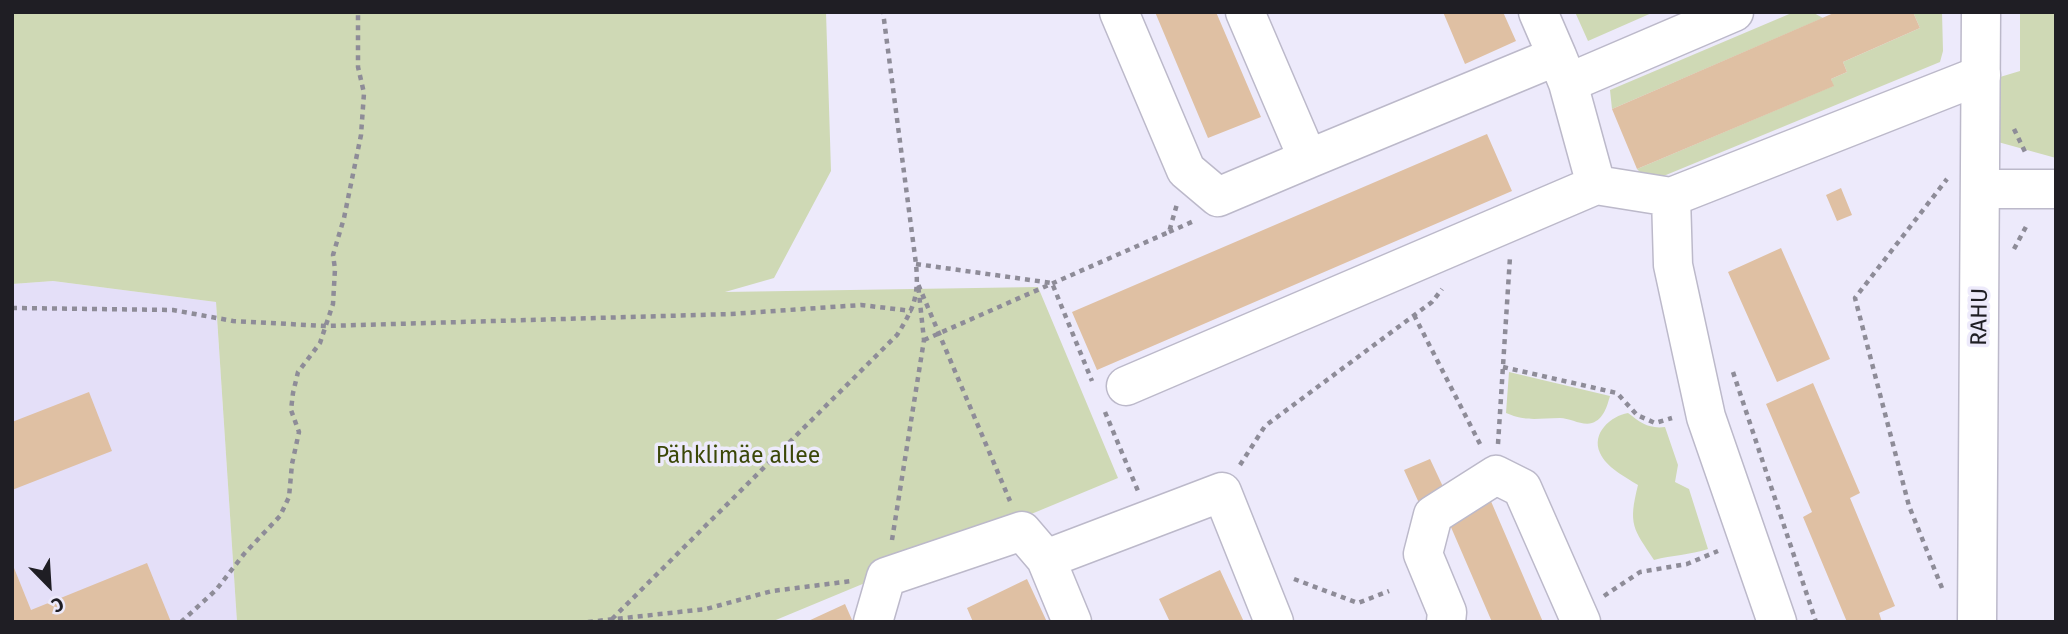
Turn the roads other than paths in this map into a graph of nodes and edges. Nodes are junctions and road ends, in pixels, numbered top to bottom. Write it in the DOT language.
graph roads {
  1 [pos="1119,12"];
  2 [pos="1245,12"];
  3 [pos="1538,12"];
  4 [pos="1734,12"];
  5 [pos="1981,12"];
  6 [pos="1562,69"];
  7 [pos="1981,75"];
  8 [pos="1308,159"];
  9 [pos="1965,182"];
  10 [pos="1596,185"];
  11 [pos="2056,189"];
  12 [pos="1671,197"];
  13 [pos="1107,392"];
  14 [pos="1034,545"];
  15 [pos="1579,618"];
  16 [pos="873,622"];
  17 [pos="1072,622"];
  18 [pos="1274,622"];
  19 [pos="1446,622"];
  20 [pos="1777,622"];
  21 [pos="1977,622"];
  1 -- 8 [label="main road"];
  2 -- 8 [label="main road"];
  3 -- 6 [label="main road"];
  4 -- 6 [label="main road"];
  5 -- 7 [label="main road, RAHU"];
  6 -- 8 [label="main road"];
  6 -- 10 [label="main road"];
  7 -- 9 [label="main road, RAHU"];
  7 -- 12 [label="main road"];
  9 -- 11 [label="main road"];
  9 -- 21 [label="main road, RAHU"];
  10 -- 12 [label="main road"];
  10 -- 13 [label="main road"];
  12 -- 20 [label="main road"];
  14 -- 16 [label="main road"];
  14 -- 17 [label="main road"];
  14 -- 18 [label="main road"];
  15 -- 19 [label="main road"];
}
